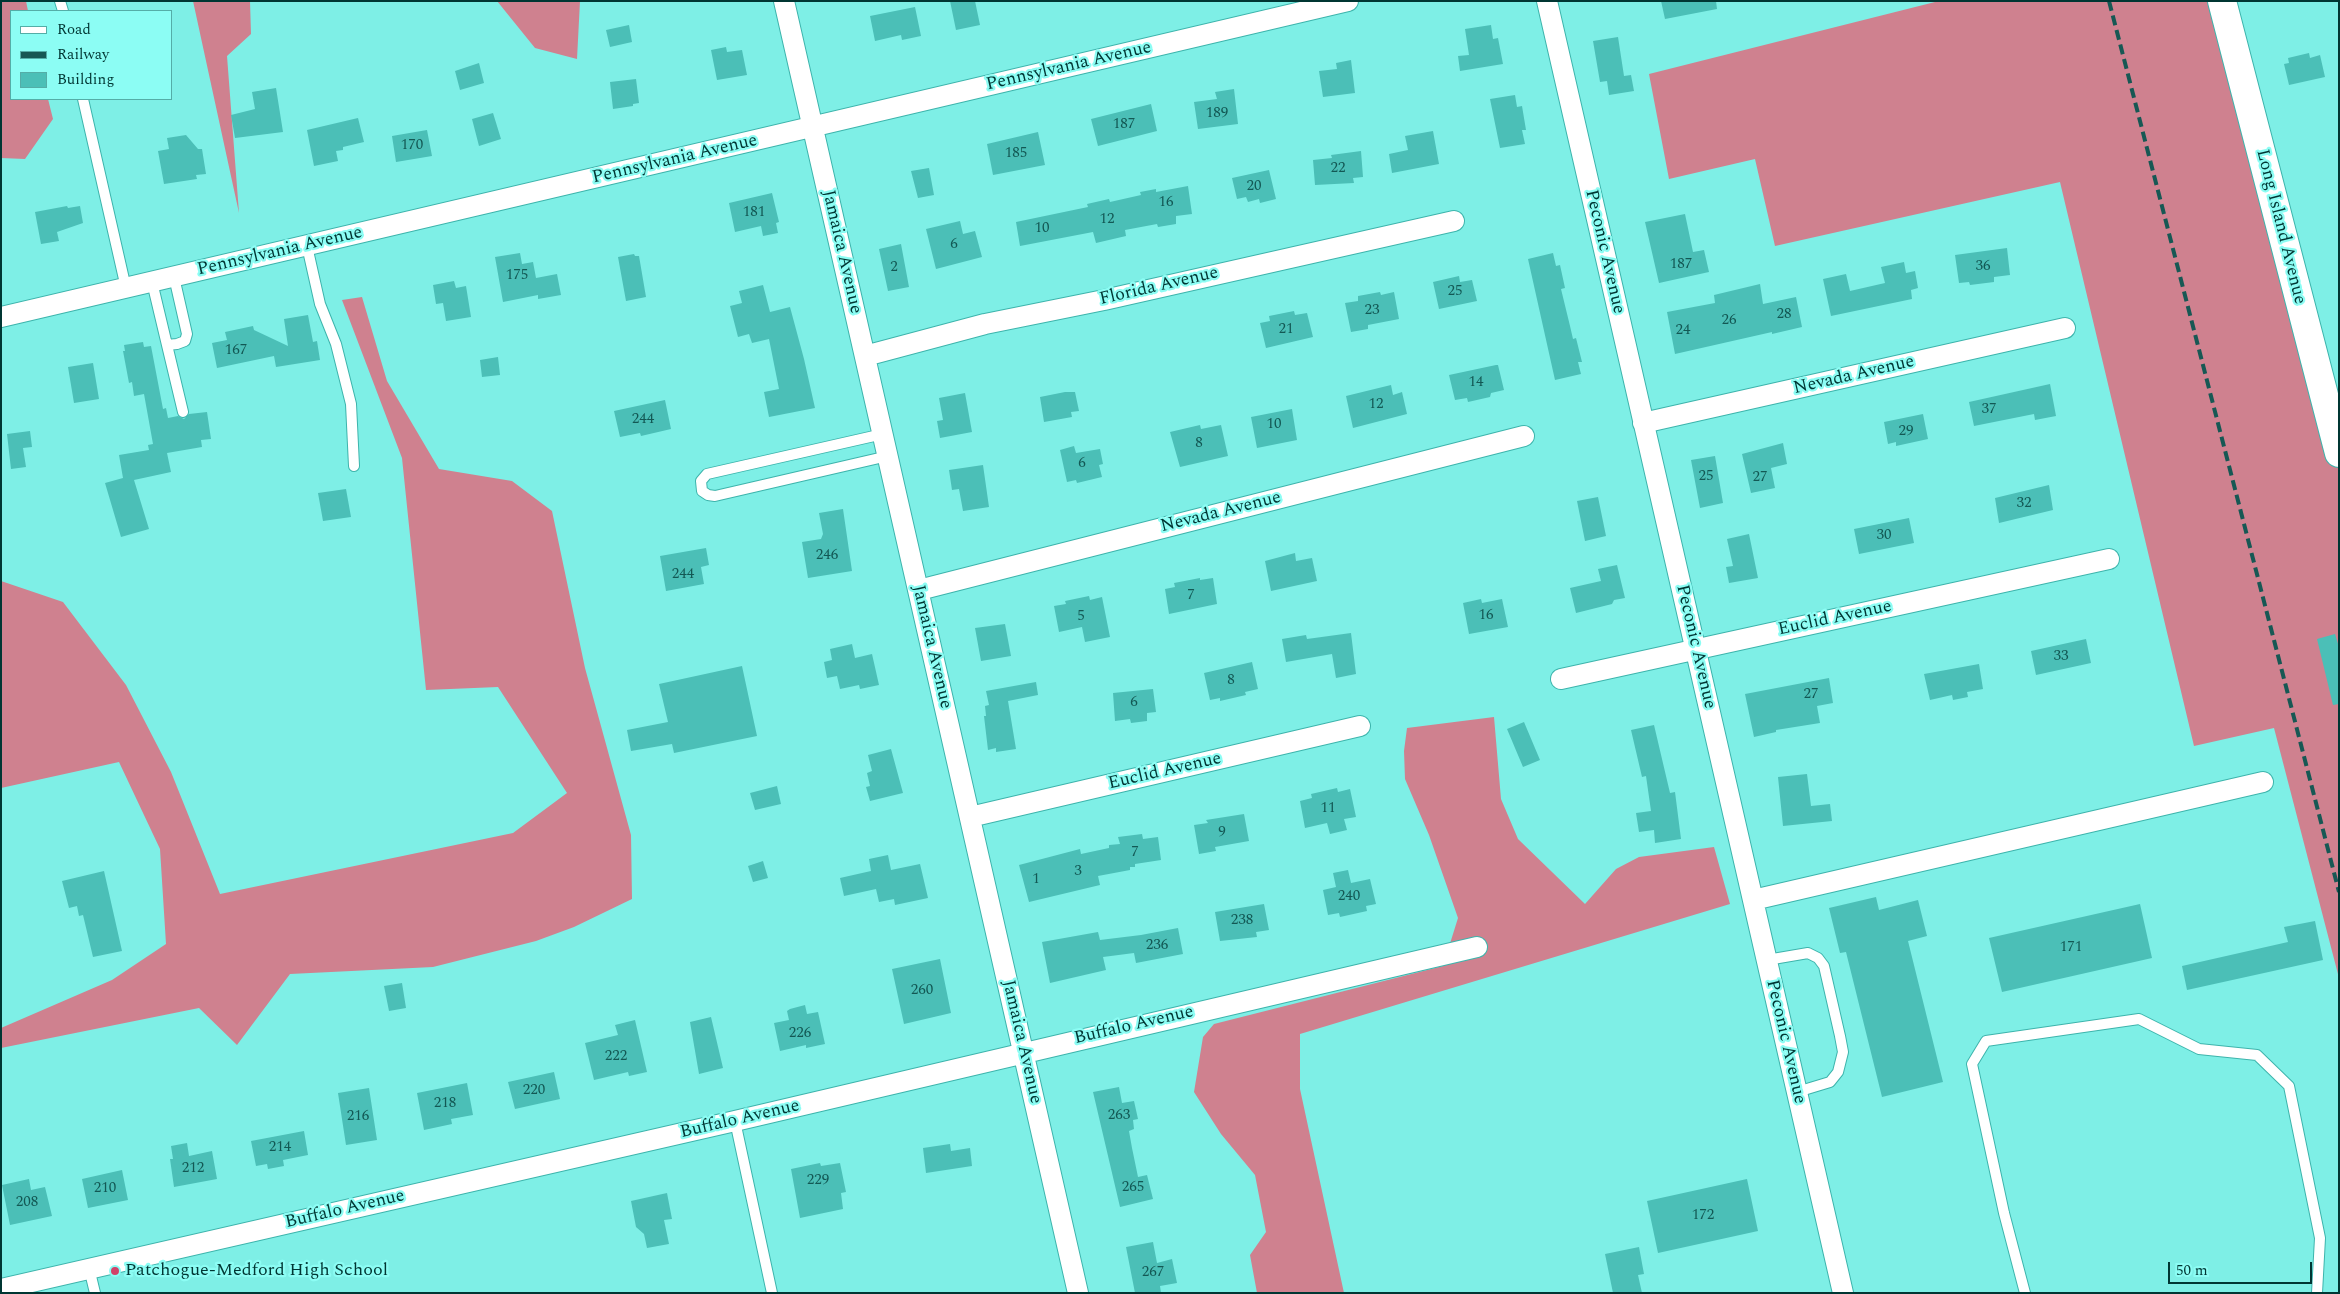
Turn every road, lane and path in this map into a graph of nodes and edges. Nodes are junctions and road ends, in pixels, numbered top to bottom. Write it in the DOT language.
graph roads {
  1 [pos="784,1"];
  2 [pos="1348,1"];
  3 [pos="1547,1"];
  4 [pos="2222,1"];
  5 [pos="83,100"];
  6 [pos="813,128"];
  7 [pos="1454,221"];
  8 [pos="307,246"];
  9 [pos="174,277"];
  10 [pos="152,282"];
  11 [pos="126,288"];
  12 [pos="1,318"];
  13 [pos="2064,328"];
  14 [pos="167,345"];
  15 [pos="865,356"];
  16 [pos="182,412"];
  17 [pos="1643,423"];
  18 [pos="883,434"];
  19 [pos="1524,436"];
  20 [pos="2339,453"];
  21 [pos="888,456"];
  22 [pos="354,466"];
  23 [pos="2108,558"];
  24 [pos="918,590"];
  25 [pos="1695,650"];
  26 [pos="1561,679"];
  27 [pos="1360,726"];
  28 [pos="2263,782"];
  29 [pos="970,817"];
  30 [pos="1753,900"];
  31 [pos="1477,946"];
  32 [pos="1767,960"];
  33 [pos="1024,1052"];
  34 [pos="1797,1092"];
  35 [pos="735,1121"];
  36 [pos="89,1268"];
  37 [pos="1,1289"];
  38 [pos="95,1293"];
  39 [pos="772,1293"];
  40 [pos="1078,1293"];
  41 [pos="1843,1293"];
  42 [pos="2025,1293"];
  43 [pos="2317,1293"];
  1 -- 6 [label="street, Jamaica Avenue"];
  2 -- 6 [label="street, Pennsylvania Avenue"];
  3 -- 17 [label="street, Peconic Avenue"];
  4 -- 20 [label="street, Long Island Avenue"];
  5 -- 11 [label="lane"];
  6 -- 8 [label="street, Pennsylvania Avenue"];
  6 -- 15 [label="street, Jamaica Avenue"];
  7 -- 15 [label="street, Florida Avenue"];
  8 -- 9 [label="street, Pennsylvania Avenue"];
  8 -- 22 [label="lane"];
  9 -- 10 [label="street, Pennsylvania Avenue"];
  9 -- 14 [label="lane"];
  10 -- 11 [label="street, Pennsylvania Avenue"];
  10 -- 14 [label="lane"];
  11 -- 12 [label="street, Pennsylvania Avenue"];
  13 -- 17 [label="street, Nevada Avenue"];
  14 -- 16 [label="lane"];
  15 -- 18 [label="street, Jamaica Avenue"];
  17 -- 25 [label="street, Peconic Avenue"];
  18 -- 21 [label="street, Jamaica Avenue"];
  18 -- 21 [label="lane"];
  19 -- 24 [label="street, Nevada Avenue"];
  21 -- 24 [label="street, Jamaica Avenue"];
  23 -- 25 [label="street, Euclid Avenue"];
  24 -- 29 [label="street, Jamaica Avenue"];
  25 -- 26 [label="street, Euclid Avenue"];
  25 -- 30 [label="street, Peconic Avenue"];
  27 -- 29 [label="street, Euclid Avenue"];
  28 -- 30 [label="street"];
  29 -- 33 [label="street, Jamaica Avenue"];
  30 -- 32 [label="street, Peconic Avenue"];
  31 -- 33 [label="street, Buffalo Avenue"];
  32 -- 34 [label="street, Peconic Avenue"];
  32 -- 34 [label="lane"];
  33 -- 35 [label="street, Buffalo Avenue"];
  33 -- 40 [label="street, Jamaica Avenue"];
  34 -- 41 [label="street, Peconic Avenue"];
  35 -- 36 [label="street, Buffalo Avenue"];
  35 -- 39 [label="lane"];
  36 -- 37 [label="street, Buffalo Avenue"];
  36 -- 38 [label="lane"];
  42 -- 43 [label="lane"];
}
